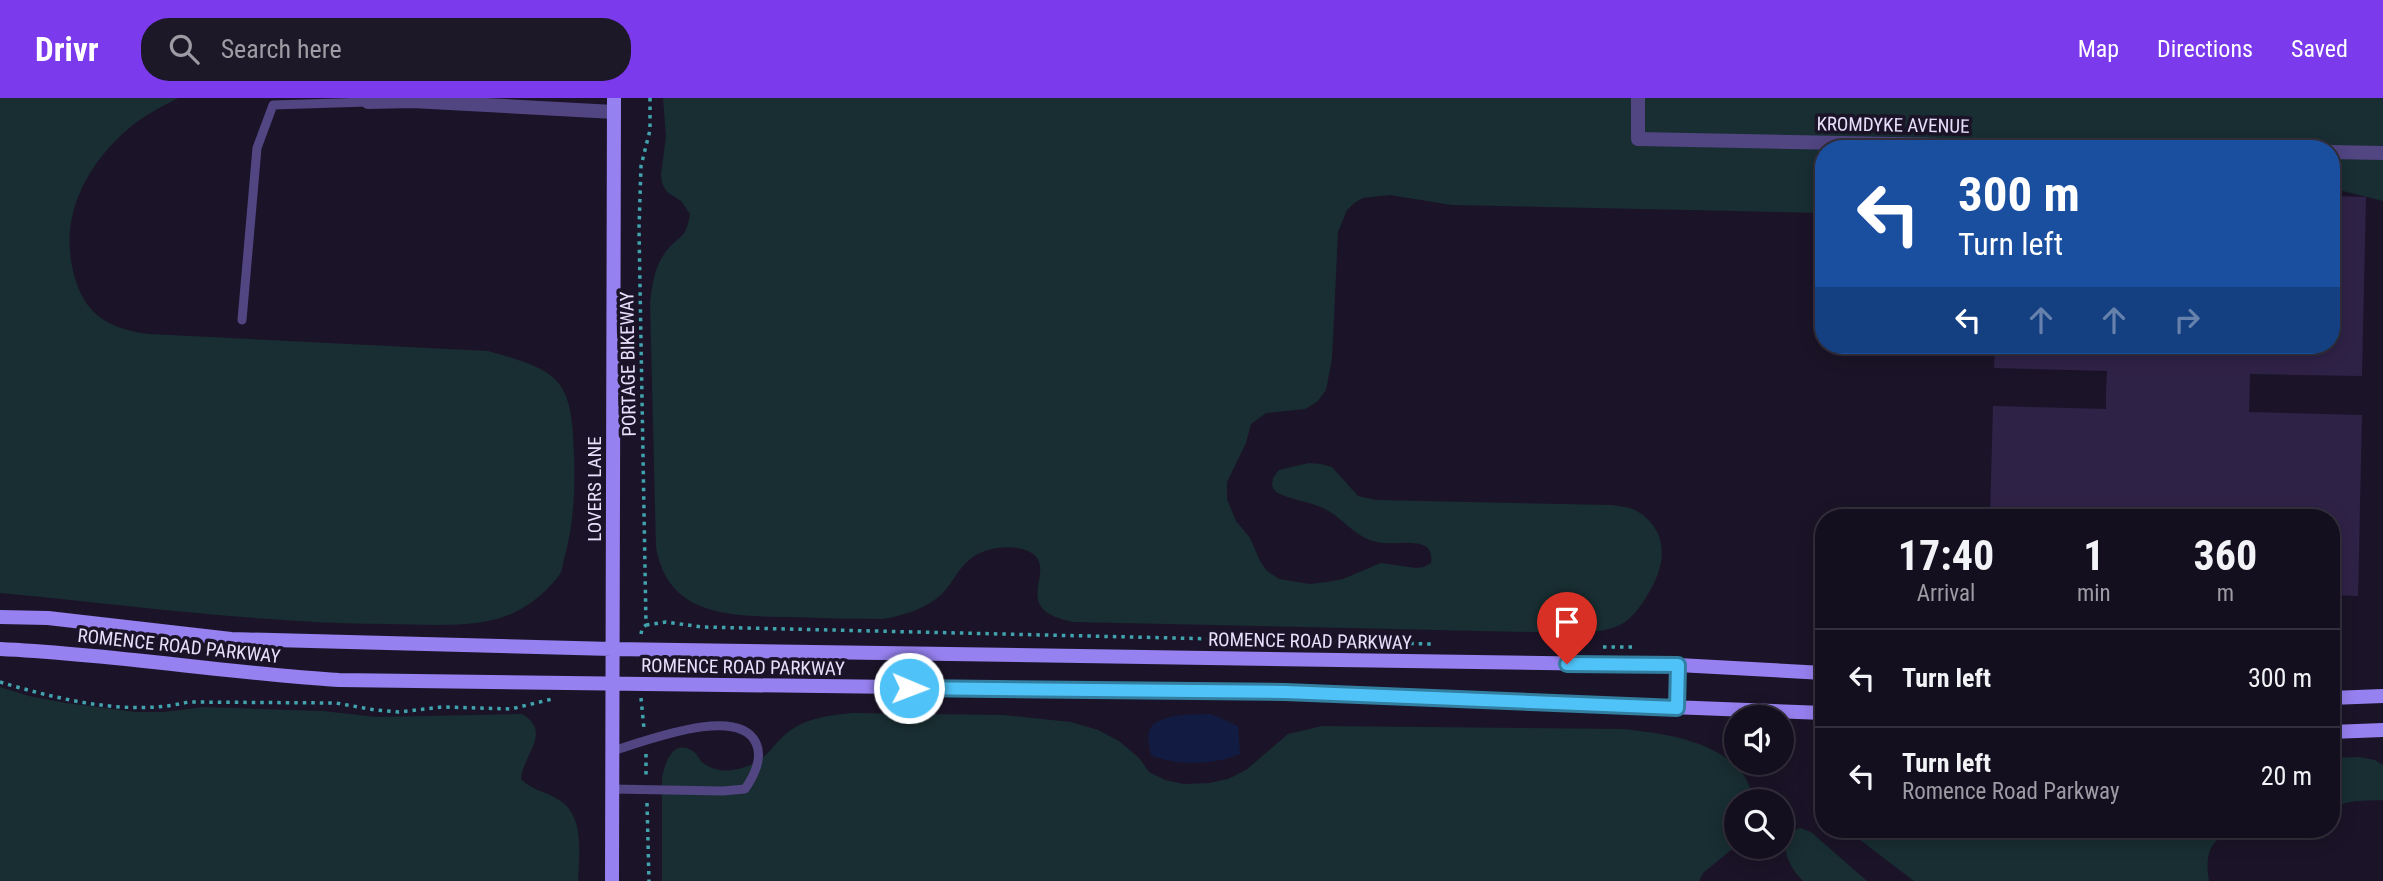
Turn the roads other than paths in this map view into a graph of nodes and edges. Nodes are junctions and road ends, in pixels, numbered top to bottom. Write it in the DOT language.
graph roads {
  1 [pos="1638,98"];
  2 [pos="368,102"];
  3 [pos="614,105"];
  4 [pos="1815,142"];
  5 [pos="2340,152"];
  6 [pos="2383,153"];
  7 [pos="242,320"];
  8 [pos="0,617"];
  9 [pos="0,649"];
  10 [pos="612,649"];
  11 [pos="1678,665"];
  12 [pos="1815,673"];
  13 [pos="612,685"];
  14 [pos="2383,696"];
  15 [pos="2340,698"];
  16 [pos="1677,708"];
  17 [pos="1815,713"];
  18 [pos="2383,730"];
  19 [pos="2340,732"];
  20 [pos="612,751"];
  21 [pos="612,789"];
  22 [pos="612,881"];
  1 -- 4 [label="street, KROMDYKE AVENUE"];
  2 -- 3 [label="street"];
  2 -- 7 [label="lane"];
  3 -- 10 [label="street, LOVERS LANE"];
  5 -- 6 [label="street"];
  8 -- 10 [label="street, ROMENCE ROAD PARKWAY"];
  9 -- 13 [label="street, ROMENCE ROAD PARKWAY"];
  10 -- 11 [label="street, ROMENCE ROAD PARKWAY"];
  10 -- 13 [label="street, LOVERS LANE"];
  11 -- 12 [label="street, ROMENCE ROAD PARKWAY"];
  11 -- 16 [label="street"];
  13 -- 16 [label="street, ROMENCE ROAD PARKWAY"];
  13 -- 20 [label="street, LOVERS LANE"];
  14 -- 15 [label="street"];
  16 -- 17 [label="street, ROMENCE ROAD PARKWAY"];
  18 -- 19 [label="street"];
  20 -- 21 [label="street, LOVERS LANE"];
  20 -- 21 [label="lane"];
  21 -- 22 [label="street, LOVERS LANE"];
}
